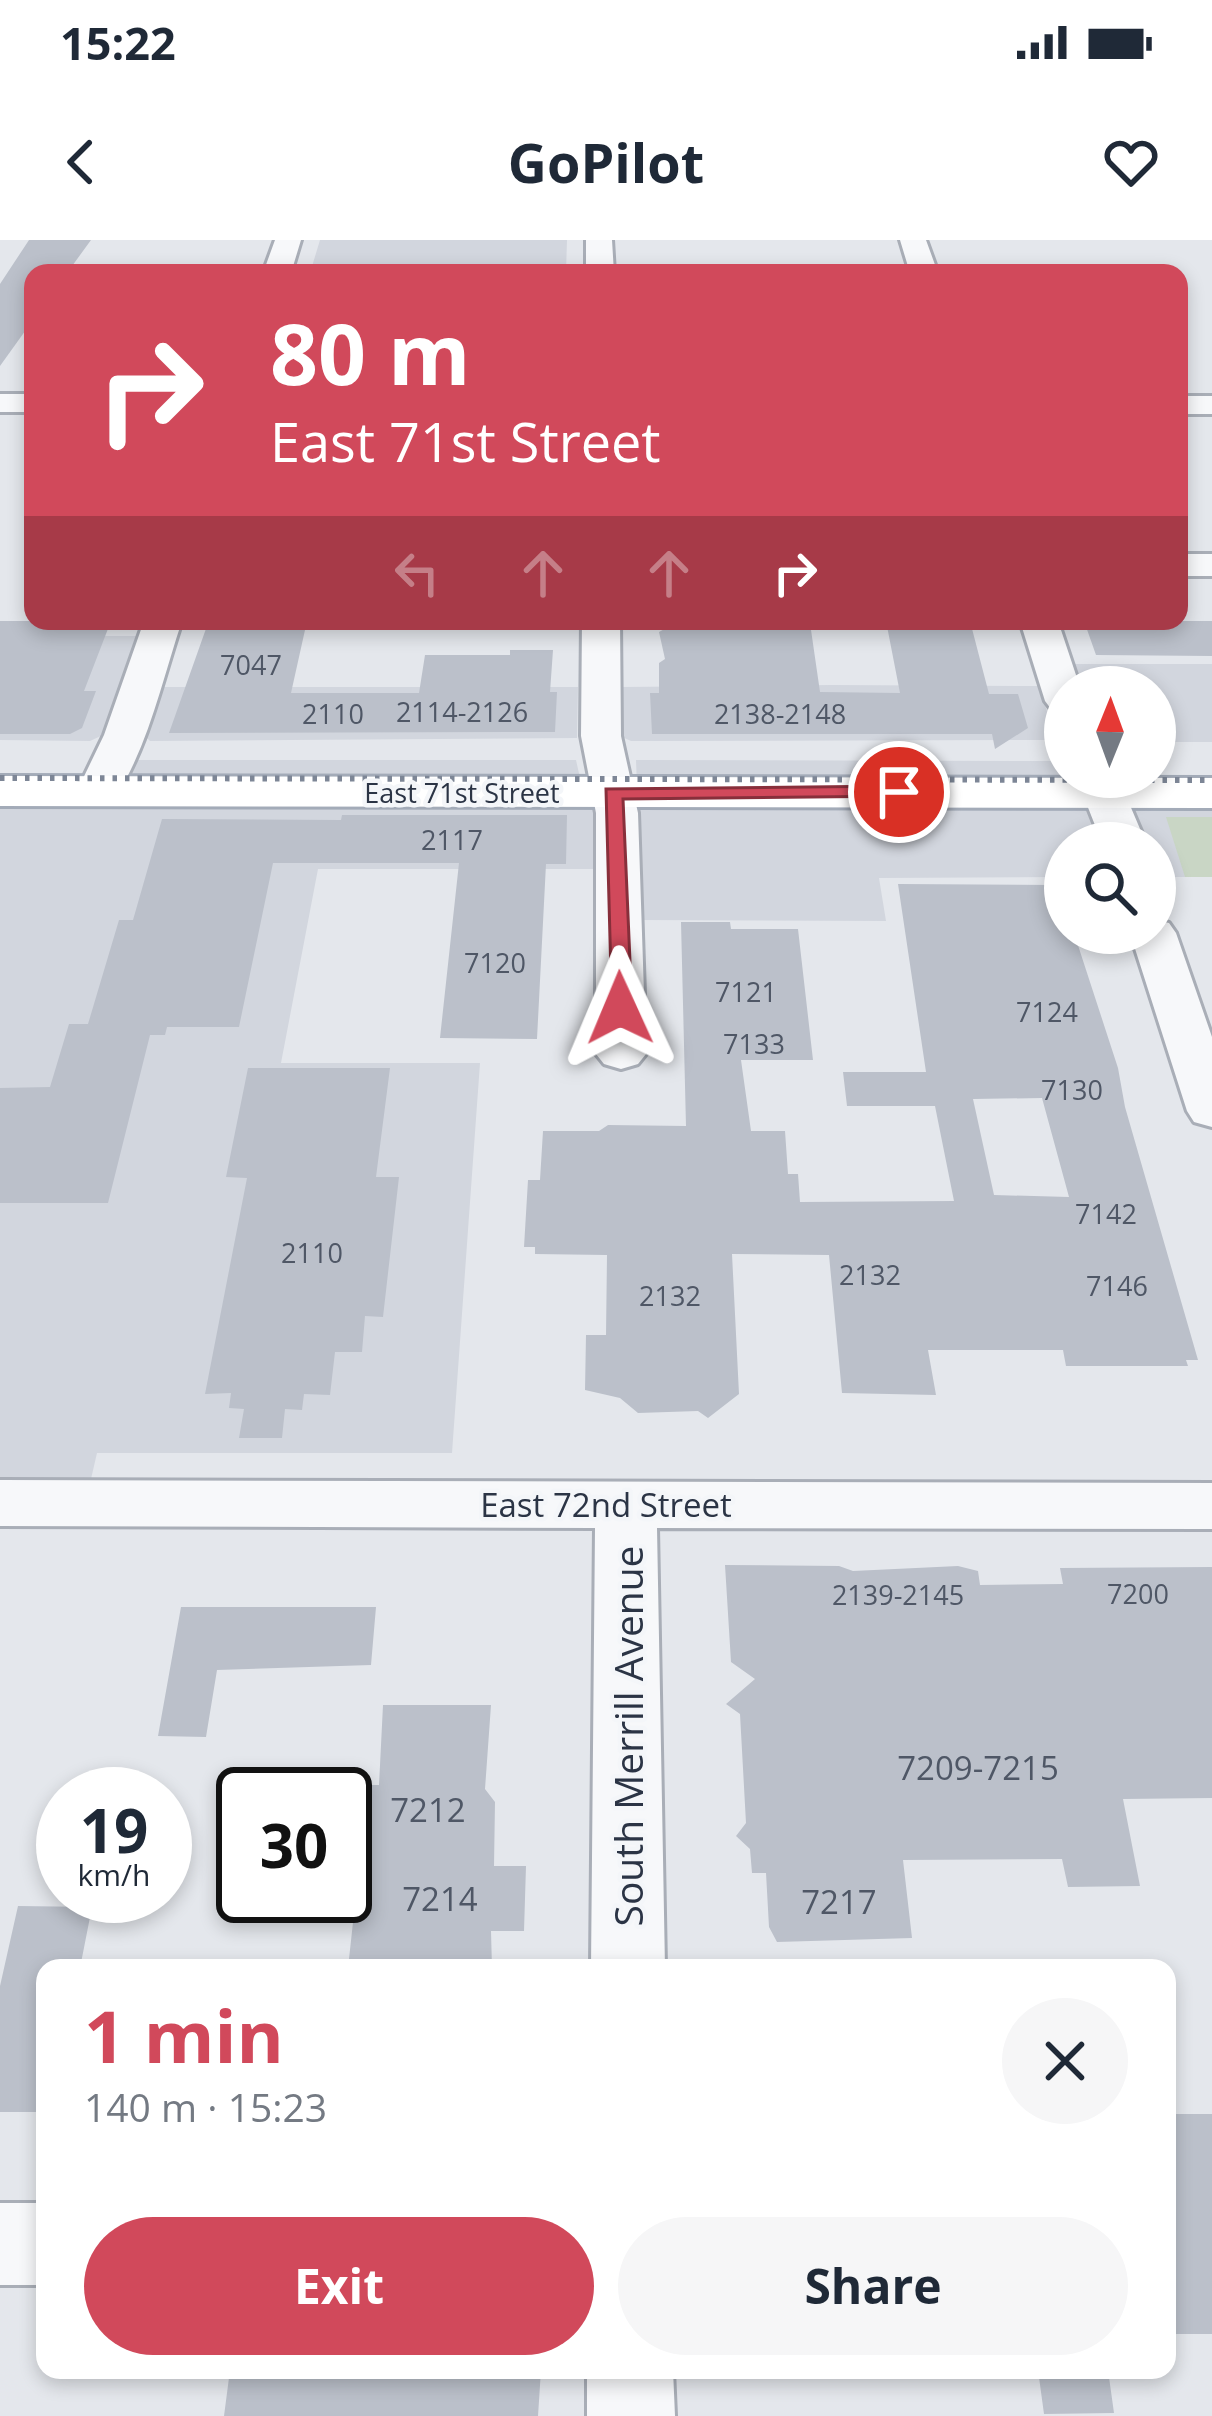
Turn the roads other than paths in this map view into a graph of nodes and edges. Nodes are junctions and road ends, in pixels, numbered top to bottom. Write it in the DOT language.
graph roads {
  1 [pos="160,630"];
  2 [pos="601,630"];
  3 [pos="1042,630"];
  4 [pos="1054,666"];
  5 [pos="0,754"];
  6 [pos="1176,757"];
  7 [pos="1212,757"];
  8 [pos="1044,758"];
  9 [pos="105,773"];
  10 [pos="609,774"];
  11 [pos="1044,785"];
  12 [pos="0,791"];
  13 [pos="1176,791"];
  14 [pos="1212,793"];
  15 [pos="1161,954"];
  16 [pos="621,1054"];
  17 [pos="1212,1111"];
  18 [pos="0,1503"];
  19 [pos="626,1504"];
  20 [pos="1212,1506"];
  21 [pos="628,1959"];
  22 [pos="0,2244"];
  23 [pos="36,2244"];
  24 [pos="631,2379"];
  25 [pos="631,2416"];
  1 -- 9 [label="street"];
  2 -- 10 [label="street"];
  3 -- 4 [label="street"];
  5 -- 9 [label="main road, East 71st Street"];
  6 -- 7 [label="main road"];
  8 -- 10 [label="main road, East 71st Street"];
  9 -- 10 [label="main road, East 71st Street"];
  9 -- 12 [label="main road, East 71st Street"];
  10 -- 11 [label="main road, East 71st Street"];
  10 -- 16 [label="street"];
  13 -- 14 [label="main road, East 71st Street"];
  15 -- 17 [label="street"];
  18 -- 19 [label="street, East 72nd Street"];
  19 -- 20 [label="street, East 72nd Street"];
  19 -- 21 [label="street, South Merrill Avenue"];
  22 -- 23 [label="street"];
  24 -- 25 [label="street"];
}
